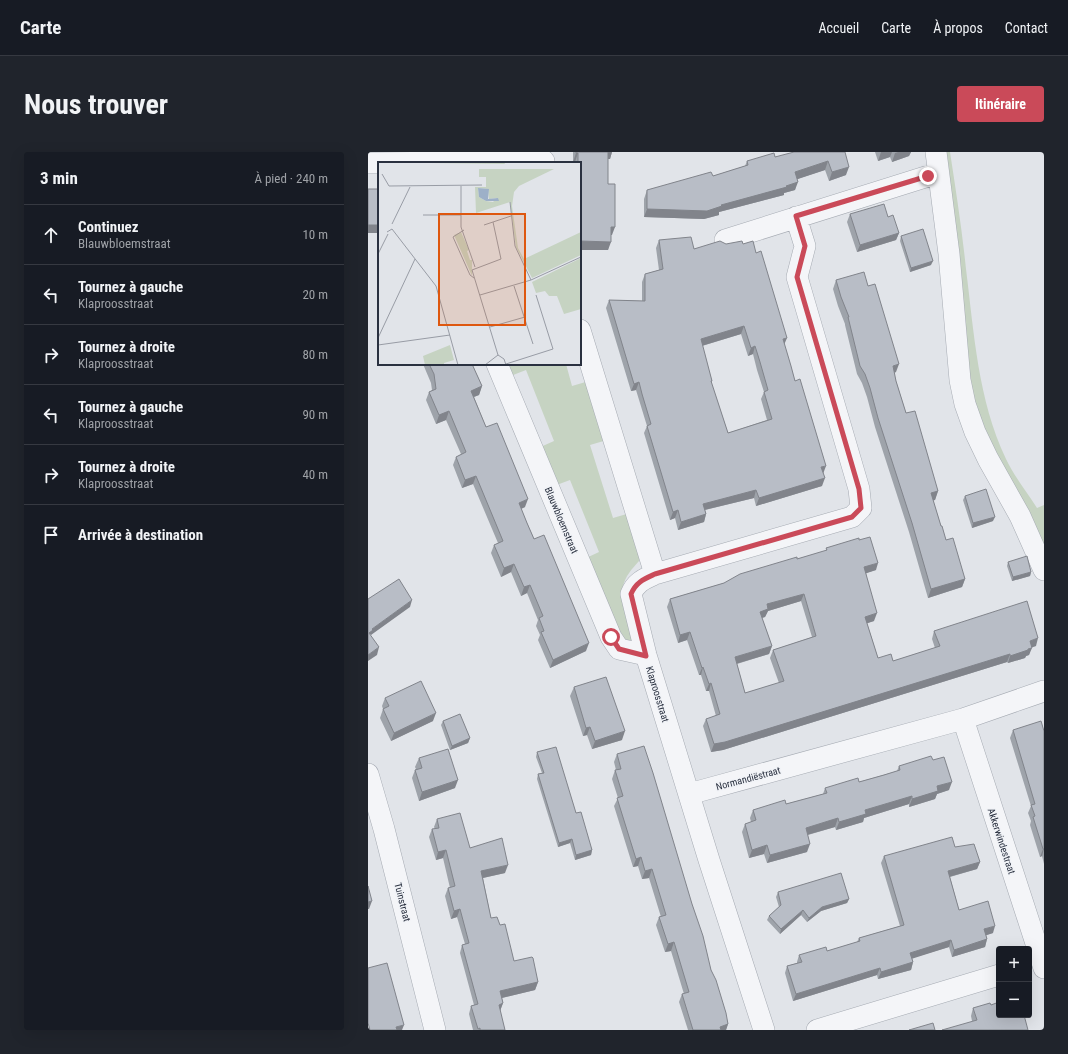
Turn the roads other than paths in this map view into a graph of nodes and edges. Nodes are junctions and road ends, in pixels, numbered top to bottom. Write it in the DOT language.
graph roads {
  1 [pos="936,152"];
  2 [pos="544,159"];
  3 [pos="412,162"];
  4 [pos="368,163"];
  5 [pos="378,163"];
  6 [pos="938,173"];
  7 [pos="796,216"];
  8 [pos="725,240"];
  9 [pos="581,333"];
  10 [pos="497,365"];
  11 [pos="1044,570"];
  12 [pos="655,574"];
  13 [pos="646,656"];
  14 [pos="1044,692"];
  15 [pos="963,719"];
  16 [pos="368,774"];
  17 [pos="689,794"];
  18 [pos="1038,965"];
  19 [pos="996,976"];
  20 [pos="435,1030"];
  21 [pos="764,1030"];
  22 [pos="817,1030"];
  1 -- 6 [label="street"];
  2 -- 3 [label="street"];
  4 -- 5 [label="street"];
  6 -- 7 [label="street"];
  6 -- 11 [label="street"];
  7 -- 8 [label="street"];
  7 -- 12 [label="street, Klaproosstraat"];
  9 -- 12 [label="street"];
  10 -- 13 [label="street, Blauwbloemstraat"];
  12 -- 13 [label="street, Klaproosstraat"];
  13 -- 17 [label="street, Klaproosstraat"];
  14 -- 15 [label="street, Normandiëstraat"];
  15 -- 17 [label="street, Normandiëstraat"];
  15 -- 18 [label="street, Akkerwindestraat"];
  16 -- 20 [label="street, Tuinstraat"];
  17 -- 21 [label="street"];
  19 -- 22 [label="street"];
}
